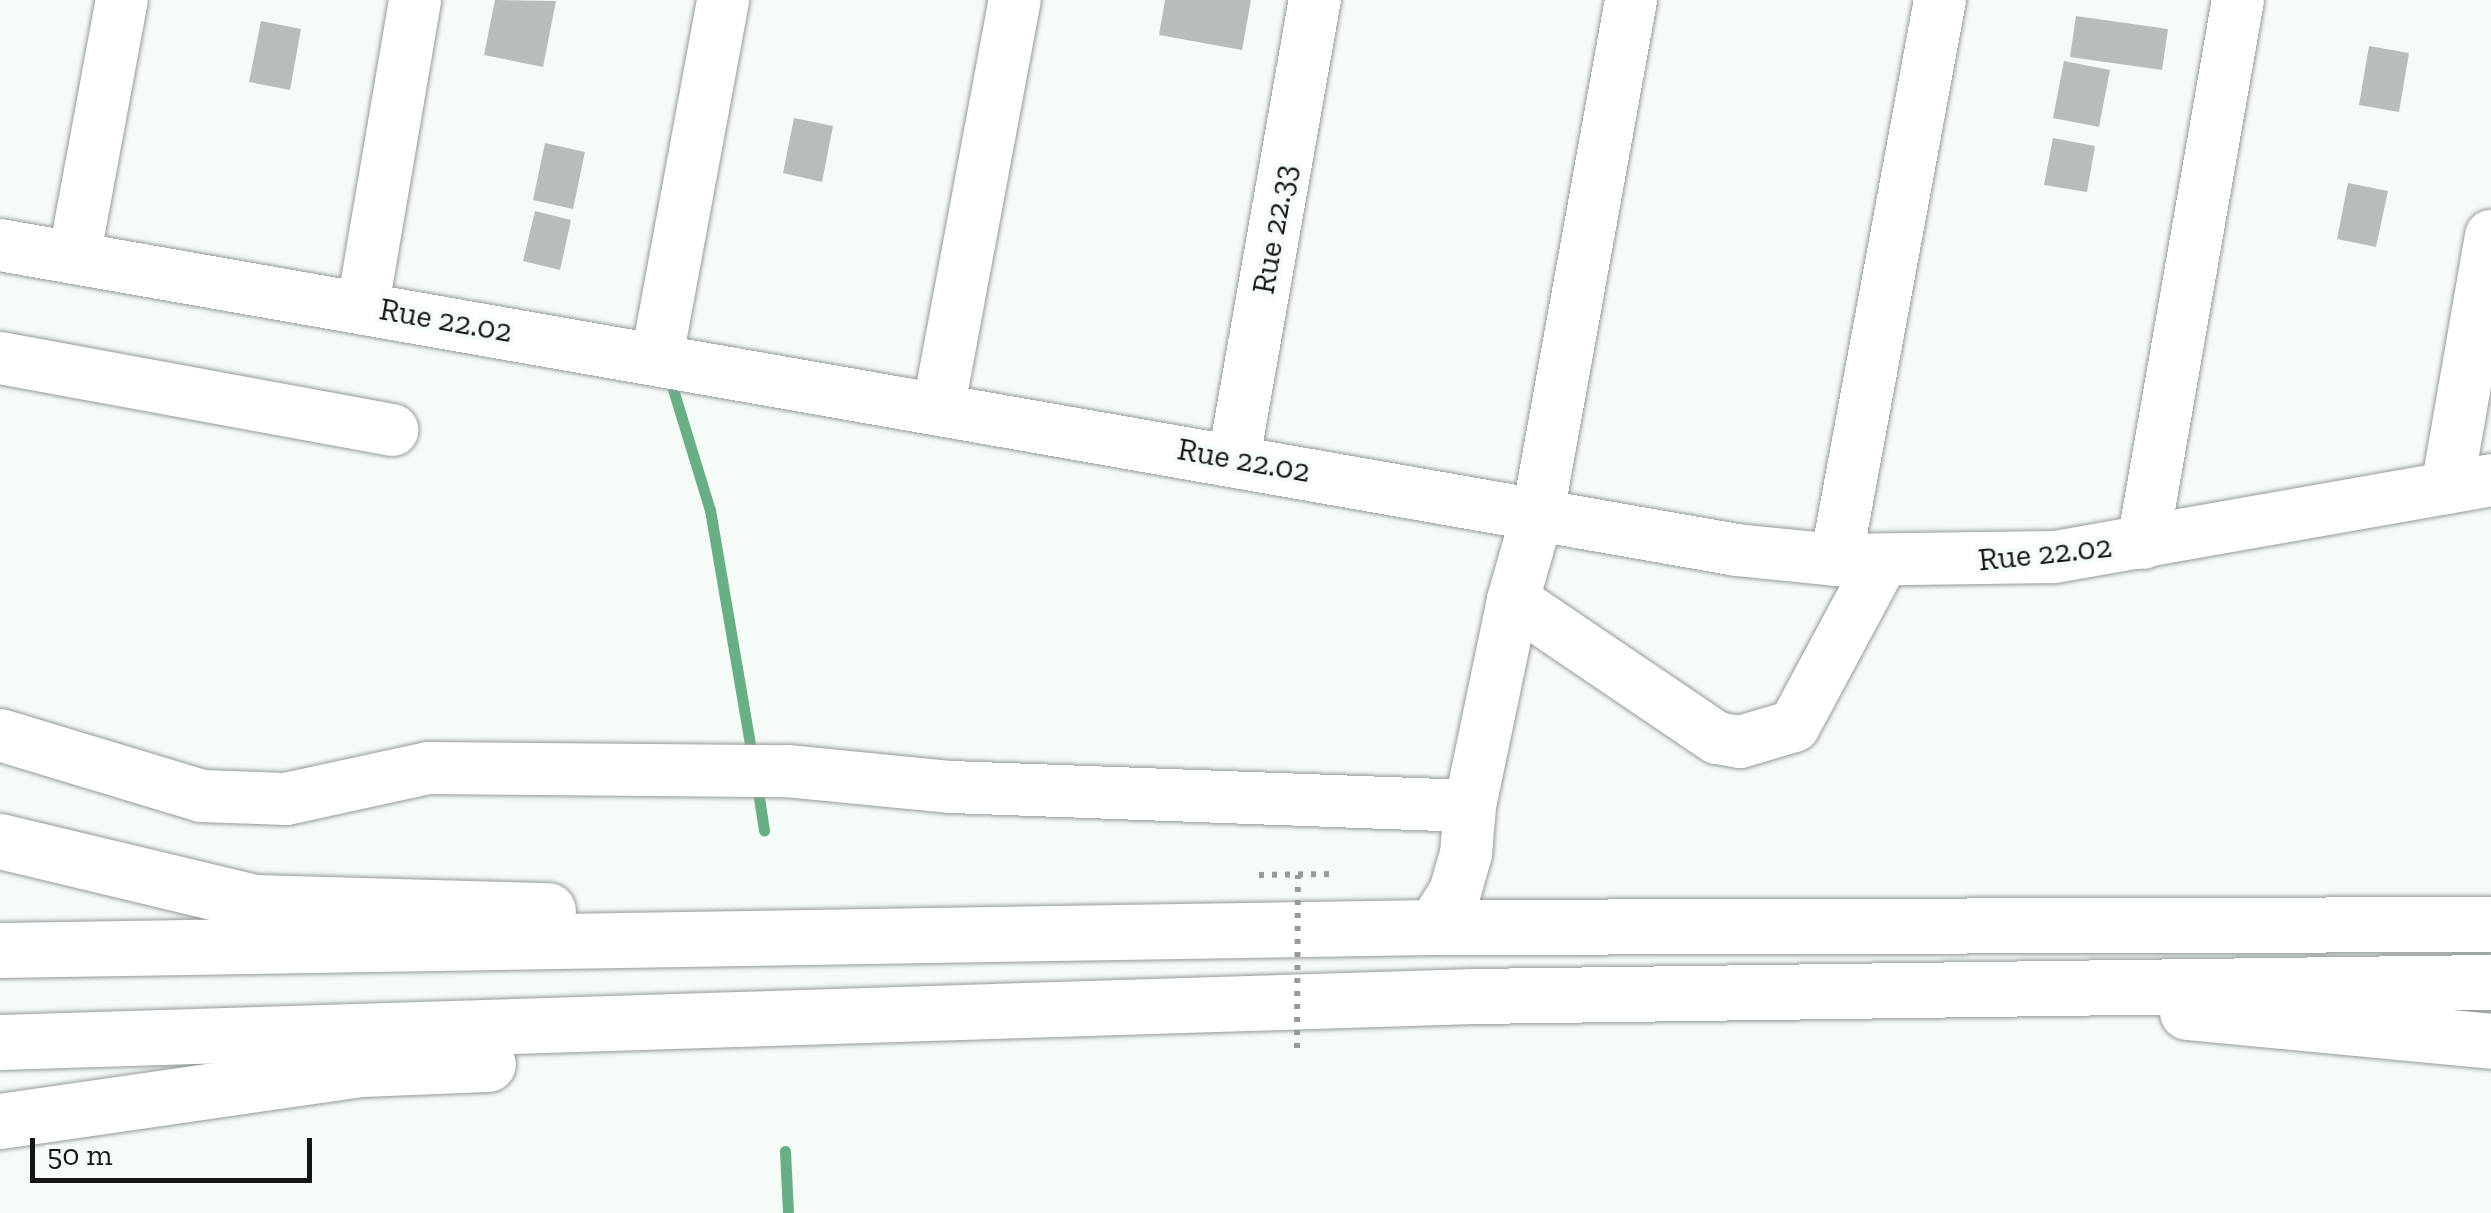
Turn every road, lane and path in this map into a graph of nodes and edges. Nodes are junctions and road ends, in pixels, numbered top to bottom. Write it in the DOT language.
graph roads {
  1 [pos="122,0"];
  2 [pos="415,0"];
  3 [pos="723,0"];
  4 [pos="1015,0"];
  5 [pos="1314,0"];
  6 [pos="1631,0"];
  7 [pos="1940,0"];
  8 [pos="2238,0"];
  9 [pos="2491,236"];
  10 [pos="0,245"];
  11 [pos="74,258"];
  12 [pos="362,305"];
  13 [pos="657,356"];
  14 [pos="0,358"];
  15 [pos="938,405"];
  16 [pos="392,430"];
  17 [pos="1234,458"];
  18 [pos="2469,484"];
  19 [pos="1538,513"];
  20 [pos="2143,542"];
  21 [pos="1860,560"];
  22 [pos="1513,600"];
  23 [pos="0,736"];
  24 [pos="1470,806"];
  25 [pos="0,841"];
  26 [pos="1337,874"];
  27 [pos="1298,875"];
  28 [pos="1259,876"];
  29 [pos="2491,924"];
  30 [pos="1433,928"];
  31 [pos="1074,936"];
  32 [pos="0,950"];
  33 [pos="2491,982"];
  34 [pos="1915,987"];
  35 [pos="1053,1008"];
  36 [pos="2491,1041"];
  37 [pos="0,1042"];
  38 [pos="1298,1048"];
  39 [pos="0,1121"];
  1 -- 11 [label="street"];
  2 -- 12 [label="street"];
  3 -- 13 [label="street"];
  4 -- 15 [label="street"];
  5 -- 17 [label="street, Rue 22.33"];
  6 -- 19 [label="street"];
  7 -- 21 [label="street"];
  8 -- 20 [label="street"];
  9 -- 18 [label="street"];
  10 -- 11 [label="street, Rue 22.02"];
  11 -- 12 [label="street, Rue 22.02"];
  12 -- 13 [label="street, Rue 22.02"];
  13 -- 15 [label="street, Rue 22.02"];
  14 -- 16 [label="street"];
  15 -- 17 [label="street, Rue 22.02"];
  17 -- 19 [label="street, Rue 22.02"];
  18 -- 20 [label="street, Rue 22.02"];
  19 -- 21 [label="street, Rue 22.02"];
  19 -- 22 [label="street"];
  20 -- 21 [label="street, Rue 22.02"];
  21 -- 22 [label="street"];
  22 -- 24 [label="street"];
  23 -- 24 [label="street"];
  24 -- 30 [label="street"];
  25 -- 31 [label="main road"];
  26 -- 27 [label="path"];
  27 -- 28 [label="path"];
  27 -- 38 [label="path, bridge"];
  29 -- 30 [label="main road"];
  30 -- 31 [label="main road"];
  31 -- 32 [label="main road"];
  33 -- 34 [label="main road"];
  34 -- 35 [label="main road"];
  34 -- 36 [label="main road"];
  35 -- 37 [label="main road"];
  35 -- 39 [label="main road"];
}
